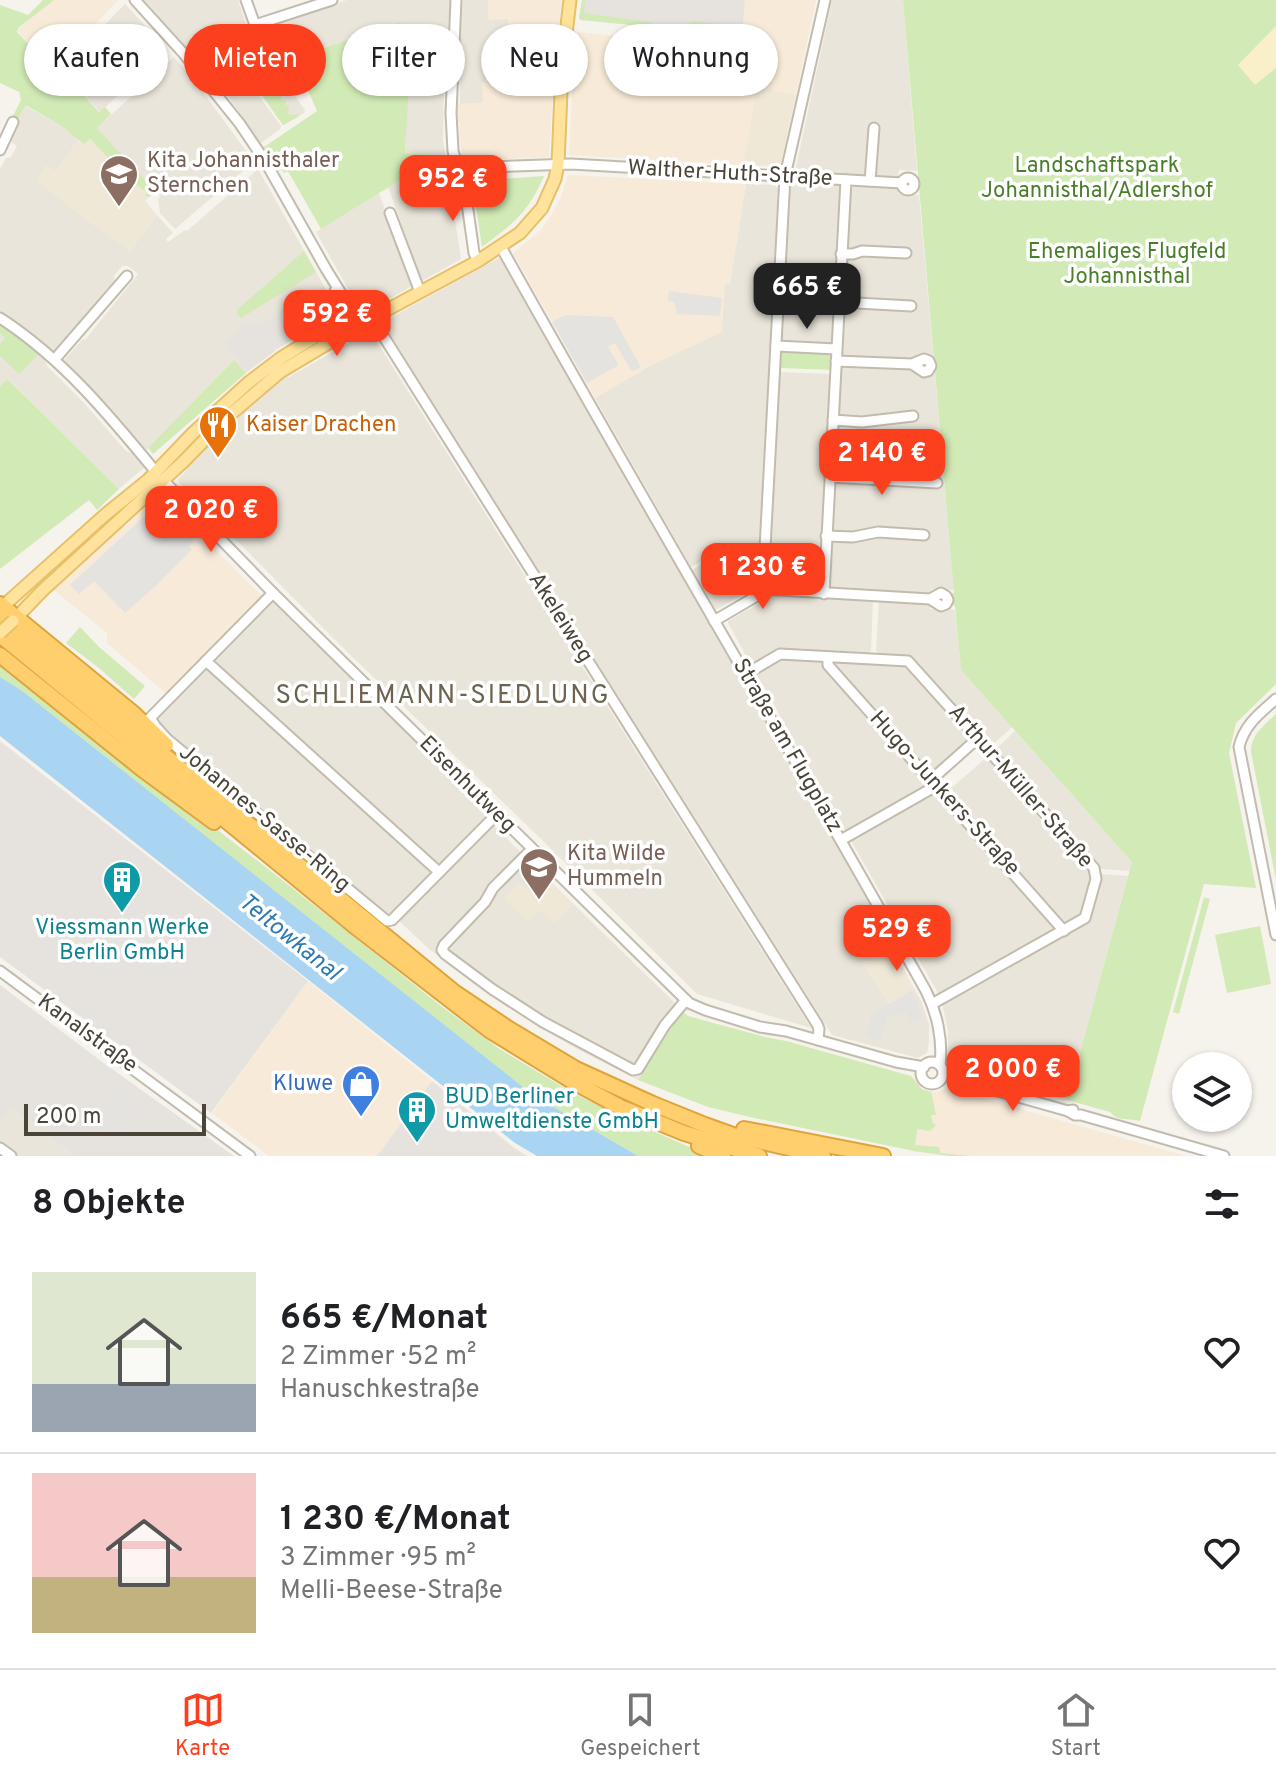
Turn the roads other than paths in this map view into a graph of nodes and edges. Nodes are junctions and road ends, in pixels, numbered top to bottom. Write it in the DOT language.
graph roads {
  1 [pos="135,0"];
  2 [pos="246,0"];
  3 [pos="332,0"];
  4 [pos="456,0"];
  5 [pos="570,0"];
  6 [pos="825,0"];
  7 [pos="13,122"];
  8 [pos="874,128"];
  9 [pos="0,150"];
  10 [pos="558,164"];
  11 [pos="462,168"];
  12 [pos="785,176"];
  13 [pos="846,180"];
  14 [pos="870,181"];
  15 [pos="902,183"];
  16 [pos="390,213"];
  17 [pos="501,247"];
  18 [pos="906,253"];
  19 [pos="841,254"];
  20 [pos="478,261"];
  21 [pos="127,276"];
  22 [pos="420,292"];
  23 [pos="839,302"];
  24 [pos="911,306"];
  25 [pos="0,318"];
  26 [pos="372,318"];
  27 [pos="351,325"];
  28 [pos="776,346"];
  29 [pos="836,349"];
  30 [pos="55,359"];
  31 [pos="836,361"];
  32 [pos="912,364"];
  33 [pos="913,416"];
  34 [pos="833,420"];
  35 [pos="159,476"];
  36 [pos="830,477"];
  37 [pos="937,483"];
  38 [pos="924,535"];
  39 [pos="826,536"];
  40 [pos="762,589"];
  41 [pos="273,593"];
  42 [pos="824,594"];
  43 [pos="930,599"];
  44 [pos="5,613"];
  45 [pos="714,621"];
  46 [pos="0,634"];
  47 [pos="0,655"];
  48 [pos="828,657"];
  49 [pos="206,661"];
  50 [pos="746,674"];
  51 [pos="1276,699"];
  52 [pos="977,739"];
  53 [pos="934,783"];
  54 [pos="497,814"];
  55 [pos="235,828"];
  56 [pos="841,840"];
  57 [pos="532,849"];
  58 [pos="439,872"];
  59 [pos="1064,931"];
  60 [pos="1276,935"];
  61 [pos="0,971"];
  62 [pos="686,1000"];
  63 [pos="932,1004"];
  64 [pos="818,1040"];
  65 [pos="933,1070"];
  66 [pos="705,1125"];
  67 [pos="684,1133"];
  68 [pos="0,1148"];
  69 [pos="11,1156"];
  70 [pos="250,1156"];
  71 [pos="723,1156"];
  72 [pos="759,1156"];
  73 [pos="823,1156"];
  74 [pos="883,1156"];
  75 [pos="1224,1156"];
  1 -- 27 [label="street"];
  2 -- 3 [label="street"];
  4 -- 11 [label="street"];
  5 -- 10 [label="main road"];
  6 -- 12 [label="street"];
  7 -- 9 [label="street"];
  8 -- 14 [label="street"];
  10 -- 11 [label="street, Walther-Huth-Straße"];
  10 -- 12 [label="street, Walther-Huth-Straße"];
  10 -- 17 [label="main road"];
  11 -- 20 [label="street"];
  12 -- 13 [label="street, Walther-Huth-Straße"];
  12 -- 28 [label="street"];
  13 -- 14 [label="street, Walther-Huth-Straße"];
  13 -- 19 [label="street"];
  14 -- 15 [label="street, Walther-Huth-Straße"];
  16 -- 22 [label="street"];
  17 -- 20 [label="main road"];
  17 -- 45 [label="street, Straße am Flugplatz"];
  18 -- 19 [label="street"];
  19 -- 23 [label="street"];
  20 -- 22 [label="main road"];
  21 -- 30 [label="street"];
  22 -- 26 [label="main road"];
  23 -- 24 [label="street"];
  23 -- 29 [label="street"];
  25 -- 30 [label="street, Eisenhutweg"];
  26 -- 27 [label="main road"];
  26 -- 64 [label="street, Akeleiweg"];
  27 -- 35 [label="main road"];
  28 -- 29 [label="street"];
  28 -- 40 [label="street"];
  29 -- 31 [label="street"];
  30 -- 35 [label="street, Eisenhutweg"];
  31 -- 32 [label="street"];
  31 -- 34 [label="street"];
  33 -- 34 [label="street"];
  34 -- 36 [label="street"];
  35 -- 41 [label="street, Eisenhutweg"];
  35 -- 44 [label="main road"];
  35 -- 44 [label="main road"];
  36 -- 37 [label="street"];
  36 -- 39 [label="street"];
  38 -- 39 [label="street"];
  39 -- 42 [label="street"];
  40 -- 42 [label="street"];
  40 -- 45 [label="street"];
  41 -- 49 [label="street, Johannes-Sasse-Ring"];
  41 -- 54 [label="street, Eisenhutweg"];
  42 -- 43 [label="street"];
  44 -- 46 [label="main road, bridge"];
  44 -- 66 [label="highway"];
  45 -- 50 [label="street, Straße am Flugplatz"];
  46 -- 55 [label="highway"];
  47 -- 55 [label="highway"];
  48 -- 50 [label="street, Arthur-Müller-Straße"];
  48 -- 52 [label="street, Arthur-Müller-Straße"];
  48 -- 53 [label="street, Hugo-Junkers-Straße"];
  49 -- 58 [label="street"];
  49 -- 58 [label="street, Johannes-Sasse-Ring"];
  50 -- 56 [label="street, Straße am Flugplatz"];
  51 -- 60 [label="street"];
  52 -- 53 [label="street"];
  52 -- 59 [label="street, Arthur-Müller-Straße"];
  53 -- 56 [label="street"];
  53 -- 59 [label="street, Hugo-Junkers-Straße"];
  54 -- 57 [label="street, Eisenhutweg"];
  54 -- 58 [label="street, Johannes-Sasse-Ring"];
  55 -- 67 [label="highway"];
  56 -- 63 [label="street, Straße am Flugplatz"];
  57 -- 62 [label="street, Eisenhutweg"];
  57 -- 62 [label="street"];
  59 -- 63 [label="street, Arthur-Müller-Straße"];
  61 -- 70 [label="street, Kanalstraße"];
  62 -- 64 [label="street, Eisenhutweg"];
  63 -- 65 [label="street, Straße am Flugplatz"];
  64 -- 65 [label="street, Eisenhutweg"];
  65 -- 75 [label="street, Eisenhutweg"];
  66 -- 73 [label="highway"];
  66 -- 74 [label="highway"];
  67 -- 71 [label="highway"];
  67 -- 72 [label="highway"];
  68 -- 69 [label="street"];
}
